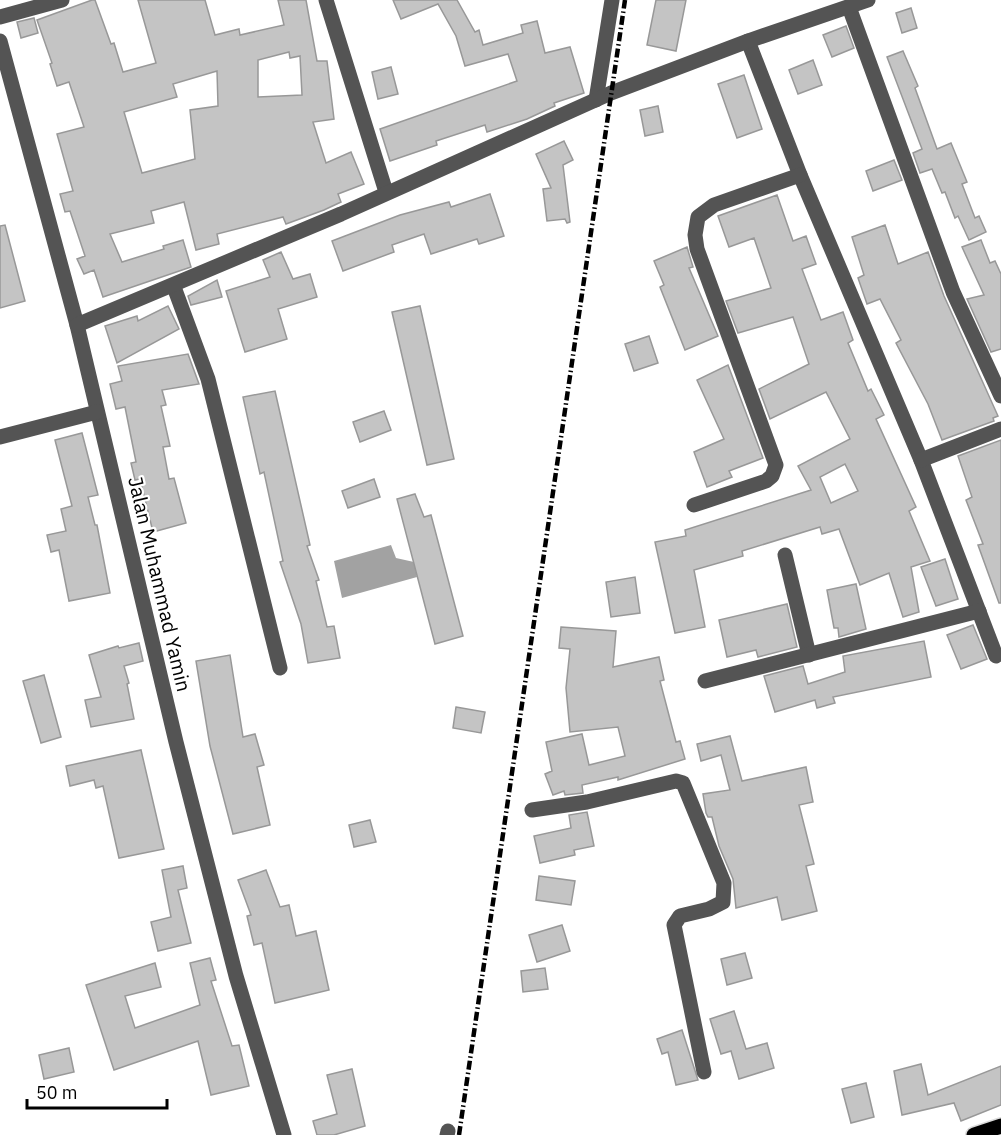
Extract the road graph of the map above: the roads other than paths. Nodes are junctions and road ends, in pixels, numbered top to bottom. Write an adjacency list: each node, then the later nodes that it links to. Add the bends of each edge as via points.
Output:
1 (62, 0): 6 (street)
2 (326, 0): 12 (street)
3 (612, 0): 10 (street)
4 (868, 0): 5 (street)
5 (849, 7): 8 (street); 15 (street, via 953,292)
6 (0, 17)
7 (0, 41): 9 (street, Jalan Muhammad Yamin)
8 (748, 41): 10 (street); 11 (street)
9 (2, 58): 14 (street, Jalan Muhammad Yamin)
10 (596, 100): 12 (street)
11 (800, 175): 19 (street); 20 (street, via 714,205 698,217 697,249 776,465 766,481)
12 (386, 192): 13 (street)
13 (174, 287): 14 (street); 25 (street, via 213,396)
14 (77, 326): 16 (street, Jalan Muhammad Yamin)
15 (1001, 396)
16 (98, 412): 18 (street); 30 (street, Jalan Muhammad Yamin, via 236,976)
17 (1001, 429): 19 (street)
18 (0, 437)
19 (921, 460): 22 (street)
20 (694, 505)
21 (785, 555): 23 (street)
22 (979, 611): 23 (street); 24 (street)
23 (809, 655): 26 (street)
24 (996, 657)
25 (279, 668)
26 (705, 681)
27 (532, 810): 28 (street, via 676,781 683,783 724,884 723,902 680,916 675,926)
28 (704, 1072)
29 (1001, 1126): 31 (main road)
30 (284, 1135)
31 (974, 1135)

